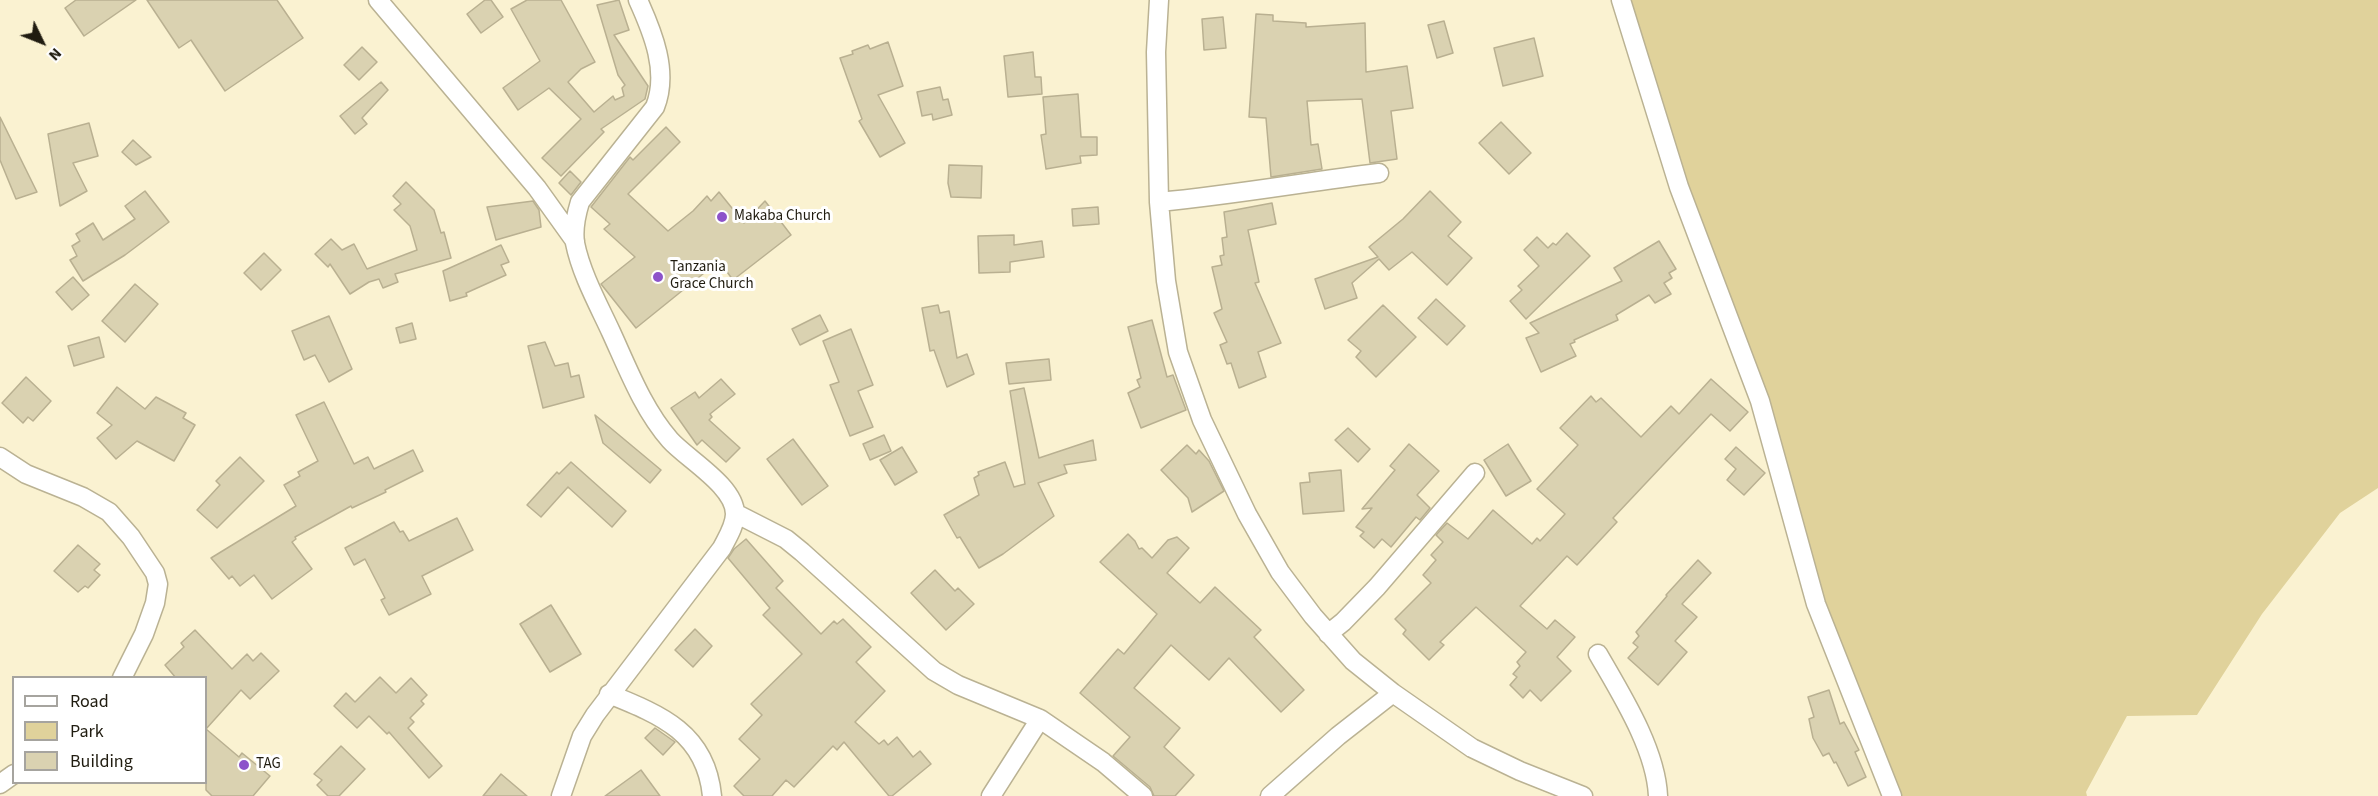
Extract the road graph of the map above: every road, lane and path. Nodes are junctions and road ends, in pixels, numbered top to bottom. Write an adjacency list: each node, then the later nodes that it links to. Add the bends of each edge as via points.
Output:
1 (378, 0): 7 (street, via 537,188)
2 (638, 0): 7 (street, via 653,33 661,91 655,107 580,202)
3 (1159, 0): 6 (street)
4 (1621, 0): 24 (street, via 1679,188 1760,401 1816,604)
5 (1379, 173): 6 (street, via 1228,196)
6 (1159, 202): 11 (street, via 1178,352 1202,420 1264,547)
7 (575, 241): 10 (street, via 599,305 655,421 671,442 726,491)
8 (0, 457): 13 (street, via 26,474 109,512 155,573 155,603)
9 (1475, 473): 11 (street, via 1377,587)
10 (735, 513): 15 (street, via 722,548); 16 (street, via 786,539 934,671 974,693)
11 (1328, 634): 14 (street, via 1353,661)
12 (1598, 654): 23 (street, via 1638,730)
13 (123, 676)
14 (1393, 693): 21 (street); 22 (street, via 1472,748)
15 (609, 694): 17 (street, via 582,736); 18 (street, via 678,727 698,752 710,776)
16 (1040, 719): 19 (street); 20 (street, via 1103,762)
17 (561, 796)
18 (712, 796)
19 (991, 796)
20 (1143, 796)
21 (1270, 796)
22 (1582, 796)
23 (1658, 796)
24 (1892, 796)

